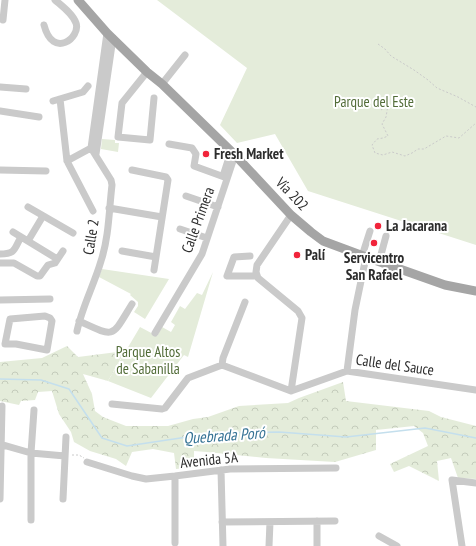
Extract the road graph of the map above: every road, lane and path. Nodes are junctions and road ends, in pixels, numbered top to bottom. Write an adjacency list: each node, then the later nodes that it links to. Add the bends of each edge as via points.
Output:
1 (5, 0): 4 (street)
2 (55, 0): 5 (street, via 76,22 77,28 66,42 60,44 52,42 46,36)
3 (78, 0): 6 (main road, Vía 202)
4 (3, 20)
5 (44, 25)
6 (110, 35): 9 (main road, Vía 202); 21 (street)
7 (378, 44): 15 (path, via 437,88)
8 (185, 55): 10 (street)
9 (147, 72): 10 (main road, Vía 202); 14 (street, via 122,103 118,137 150,140)
10 (162, 84): 22 (main road, Vía 202)
11 (88, 86): 23 (street, via 83,92 56,100)
12 (0, 87): 13 (street)
13 (26, 89)
14 (154, 98)
15 (476, 107)
16 (381, 110): 19 (path, via 388,106 382,124 388,136 377,139 372,145 375,153 383,155 392,152 405,156 418,149 424,149 446,136 459,138)
17 (0, 111): 18 (street)
18 (39, 117)
19 (476, 123)
20 (169, 144): 27 (street, via 192,148 196,154 194,166)
21 (93, 151): 23 (street); 31 (street, Calle 2, via 111,180)
22 (233, 153): 27 (street, Calle Primera); 33 (main road, Vía 202)
23 (66, 161): 32 (street)
24 (0, 170): 25 (street)
25 (46, 170)
26 (132, 170): 35 (street, via 168,178)
27 (225, 177): 30 (street, Calle Primera)
28 (186, 196): 30 (street)
29 (28, 207): 34 (street)
30 (218, 207): 42 (street, Calle Primera)
31 (109, 208): 35 (street); 60 (street, Calle 2, via 101,261)
32 (93, 211)
33 (291, 215): 49 (main road, Vía 202, via 323,241); 54 (street, via 257,265)
34 (43, 216): 39 (street); 43 (street)
35 (162, 217): 50 (street)
36 (180, 228): 42 (street)
37 (370, 231): 49 (street)
38 (13, 232): 41 (street)
39 (73, 233)
40 (386, 236): 51 (street)
41 (21, 237): 43 (street); 46 (street, via 12,253)
42 (207, 238): 62 (street, Calle Primera, via 202,254)
43 (28, 241): 47 (street)
44 (63, 251): 52 (street, via 55,263 48,265 40,276 14,263)
45 (122, 251): 50 (street)
46 (0, 254)
47 (54, 256)
48 (250, 256): 54 (street, via 234,258 227,276)
49 (364, 256): 51 (main road, Vía 202); 65 (street)
50 (156, 257): 53 (street)
51 (379, 262): 55 (main road, Vía 202, via 445,285)
52 (0, 263)
53 (154, 270)
54 (257, 276): 67 (street, via 298,311 302,318)
55 (476, 291)
56 (50, 299): 57 (street)
57 (0, 300)
58 (245, 302): 64 (street, via 222,358)
59 (132, 304): 60 (street, via 112,332 104,333)
60 (79, 321): 61 (street, Calle 2)
61 (77, 331)
62 (155, 333)
63 (2, 345): 63 (street, via 16,344 46,350 51,319 45,316 11,318)
64 (222, 365): 67 (street); 68 (street, via 188,378 165,408)
65 (347, 371): 66 (street, Calle del Sauce); 67 (street, Calle del Sauce)
66 (476, 390)
67 (291, 391)
68 (112, 404)
69 (2, 406): 72 (street)
70 (34, 410): 73 (street)
71 (66, 437): 74 (street)
72 (0, 444): 73 (street); 80 (street)
73 (31, 452): 74 (street); 82 (street)
74 (65, 455): 75 (path, via 81,456); 81 (street)
75 (87, 462): 78 (street, Avenida 5A, via 146,479)
76 (336, 468): 77 (street, Avenida 5A)
77 (221, 470): 78 (street, Avenida 5A); 85 (street)
78 (175, 476): 88 (street)
79 (476, 483): 93 (street, via 452,480)
80 (0, 499)
81 (64, 499)
82 (31, 520)
83 (317, 521): 84 (street); 86 (street); 91 (street)
84 (334, 521)
85 (222, 522): 86 (street); 89 (street)
86 (270, 522): 90 (street)
87 (379, 536): 92 (street)
88 (175, 543)
89 (223, 546)
90 (269, 546)
91 (317, 546)
92 (397, 546)
93 (462, 546)

